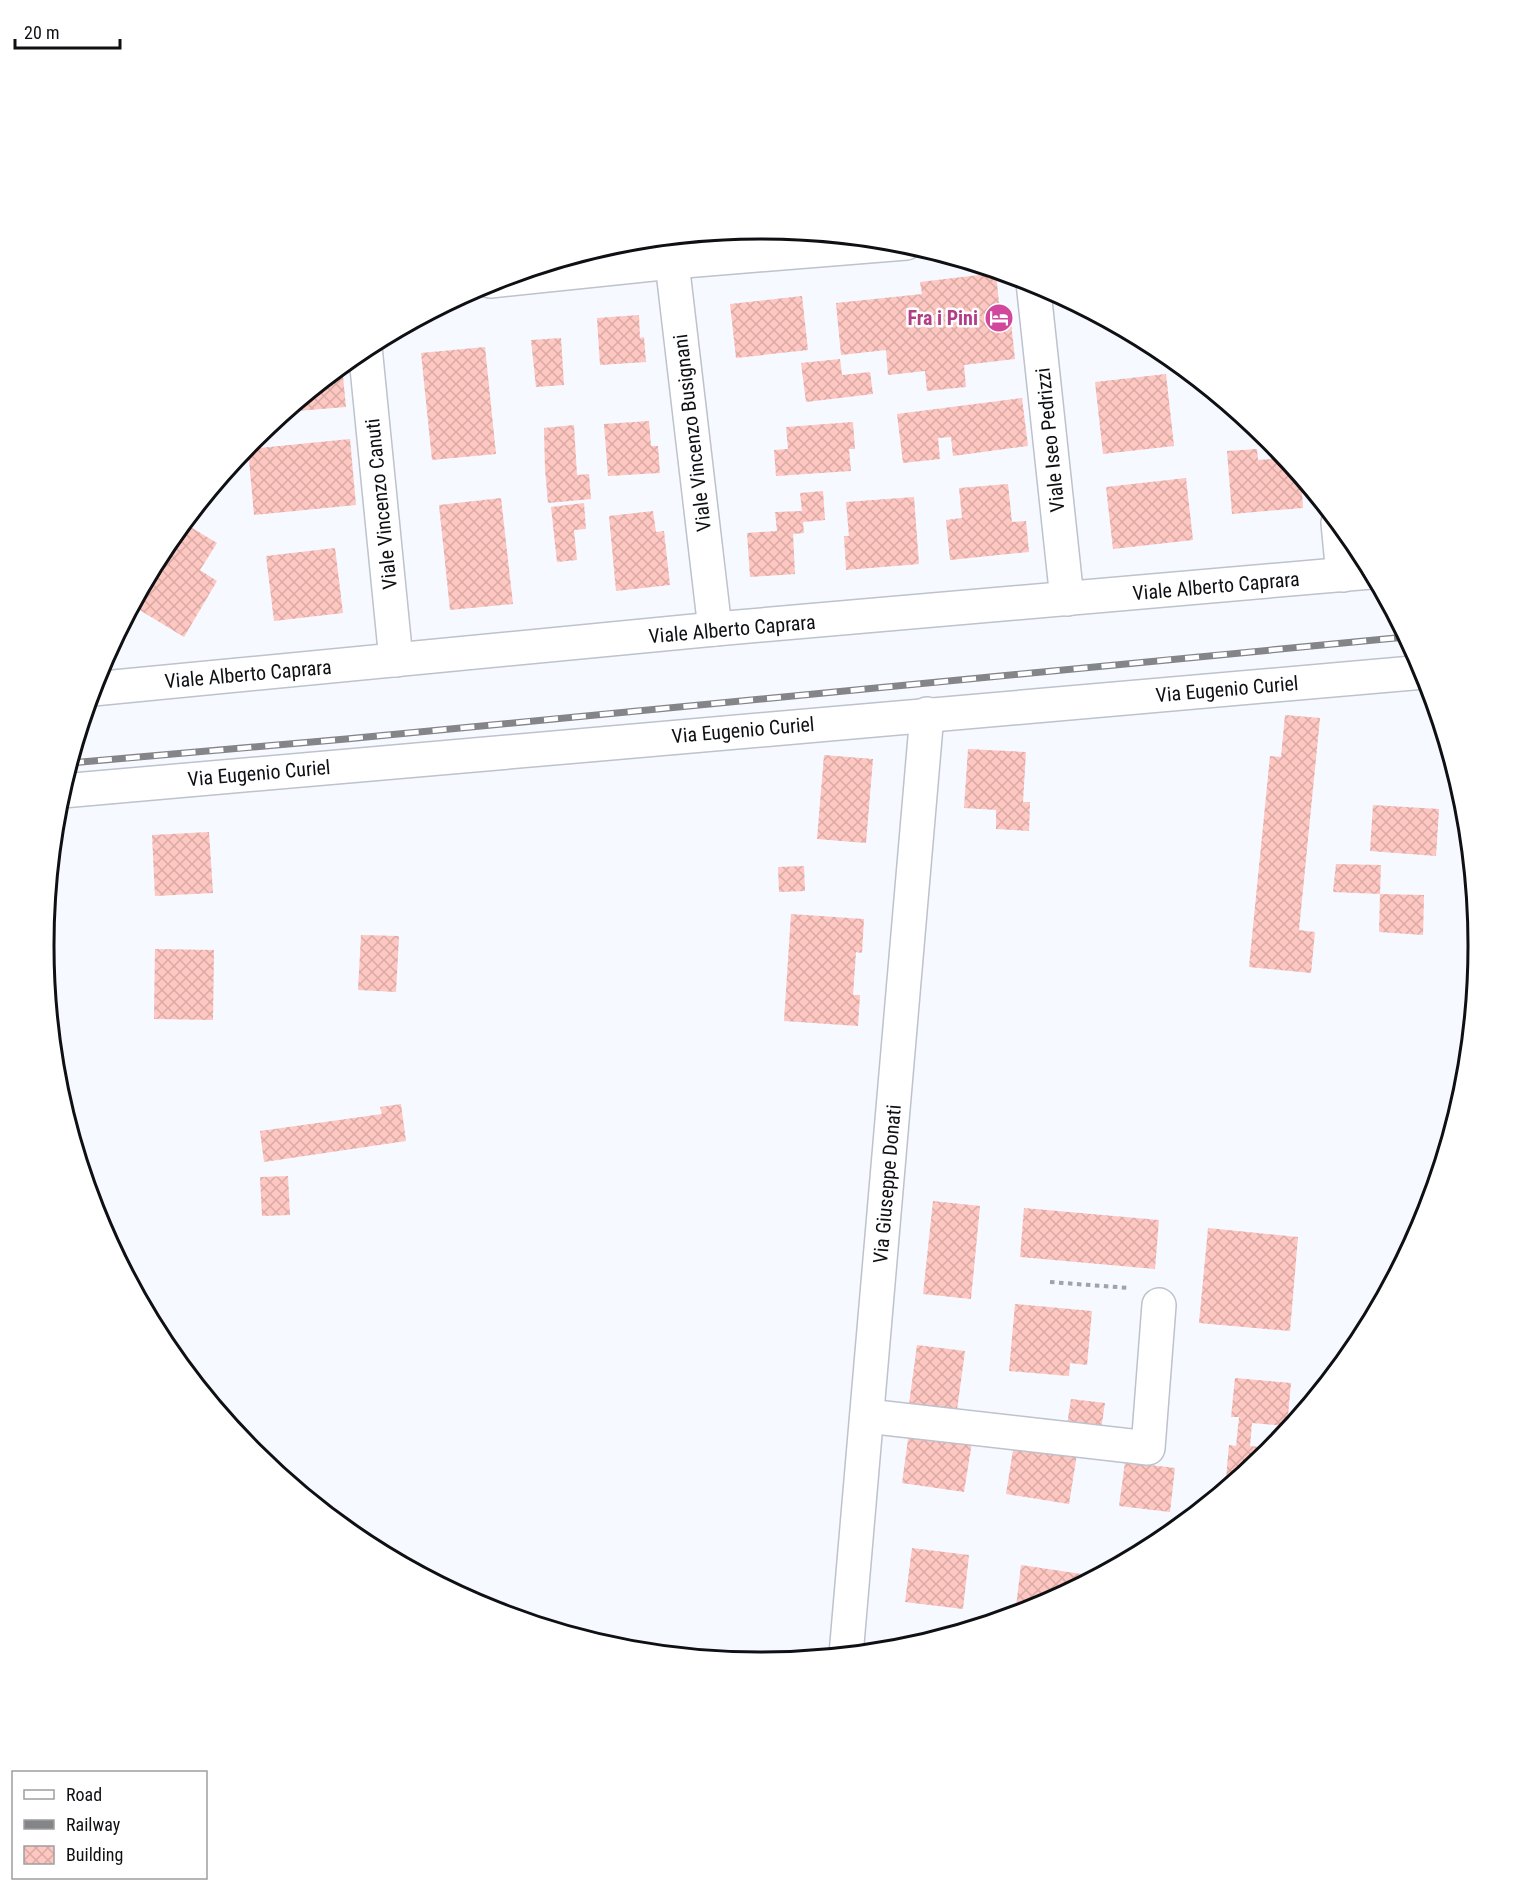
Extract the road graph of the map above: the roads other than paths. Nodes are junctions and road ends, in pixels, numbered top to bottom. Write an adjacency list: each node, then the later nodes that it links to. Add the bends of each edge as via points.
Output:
1 (850, 245): 2 (street)
2 (671, 250): 3 (street); 9 (street, Viale Vincenzo Busignani)
3 (554, 270)
4 (1034, 293): 8 (street, Viale Iseo Pedrizzi)
5 (366, 359): 10 (street, Viale Vincenzo Canuti)
6 (1349, 554): 7 (street)
7 (1357, 574): 8 (street, Viale Alberto Caprara)
8 (1067, 599): 9 (street, Viale Alberto Caprara)
9 (714, 629): 10 (street, Viale Alberto Caprara)
10 (396, 660): 12 (street, Viale Alberto Caprara)
11 (1413, 673): 13 (street, Via Eugenio Curiel)
12 (104, 686)
13 (927, 714): 14 (street, Via Eugenio Curiel); 16 (street, Via Giuseppe Donati)
14 (72, 789)
15 (1159, 1305): 16 (street, via 1148,1448)
16 (867, 1416): 17 (street, Via Giuseppe Donati)
17 (847, 1647)

